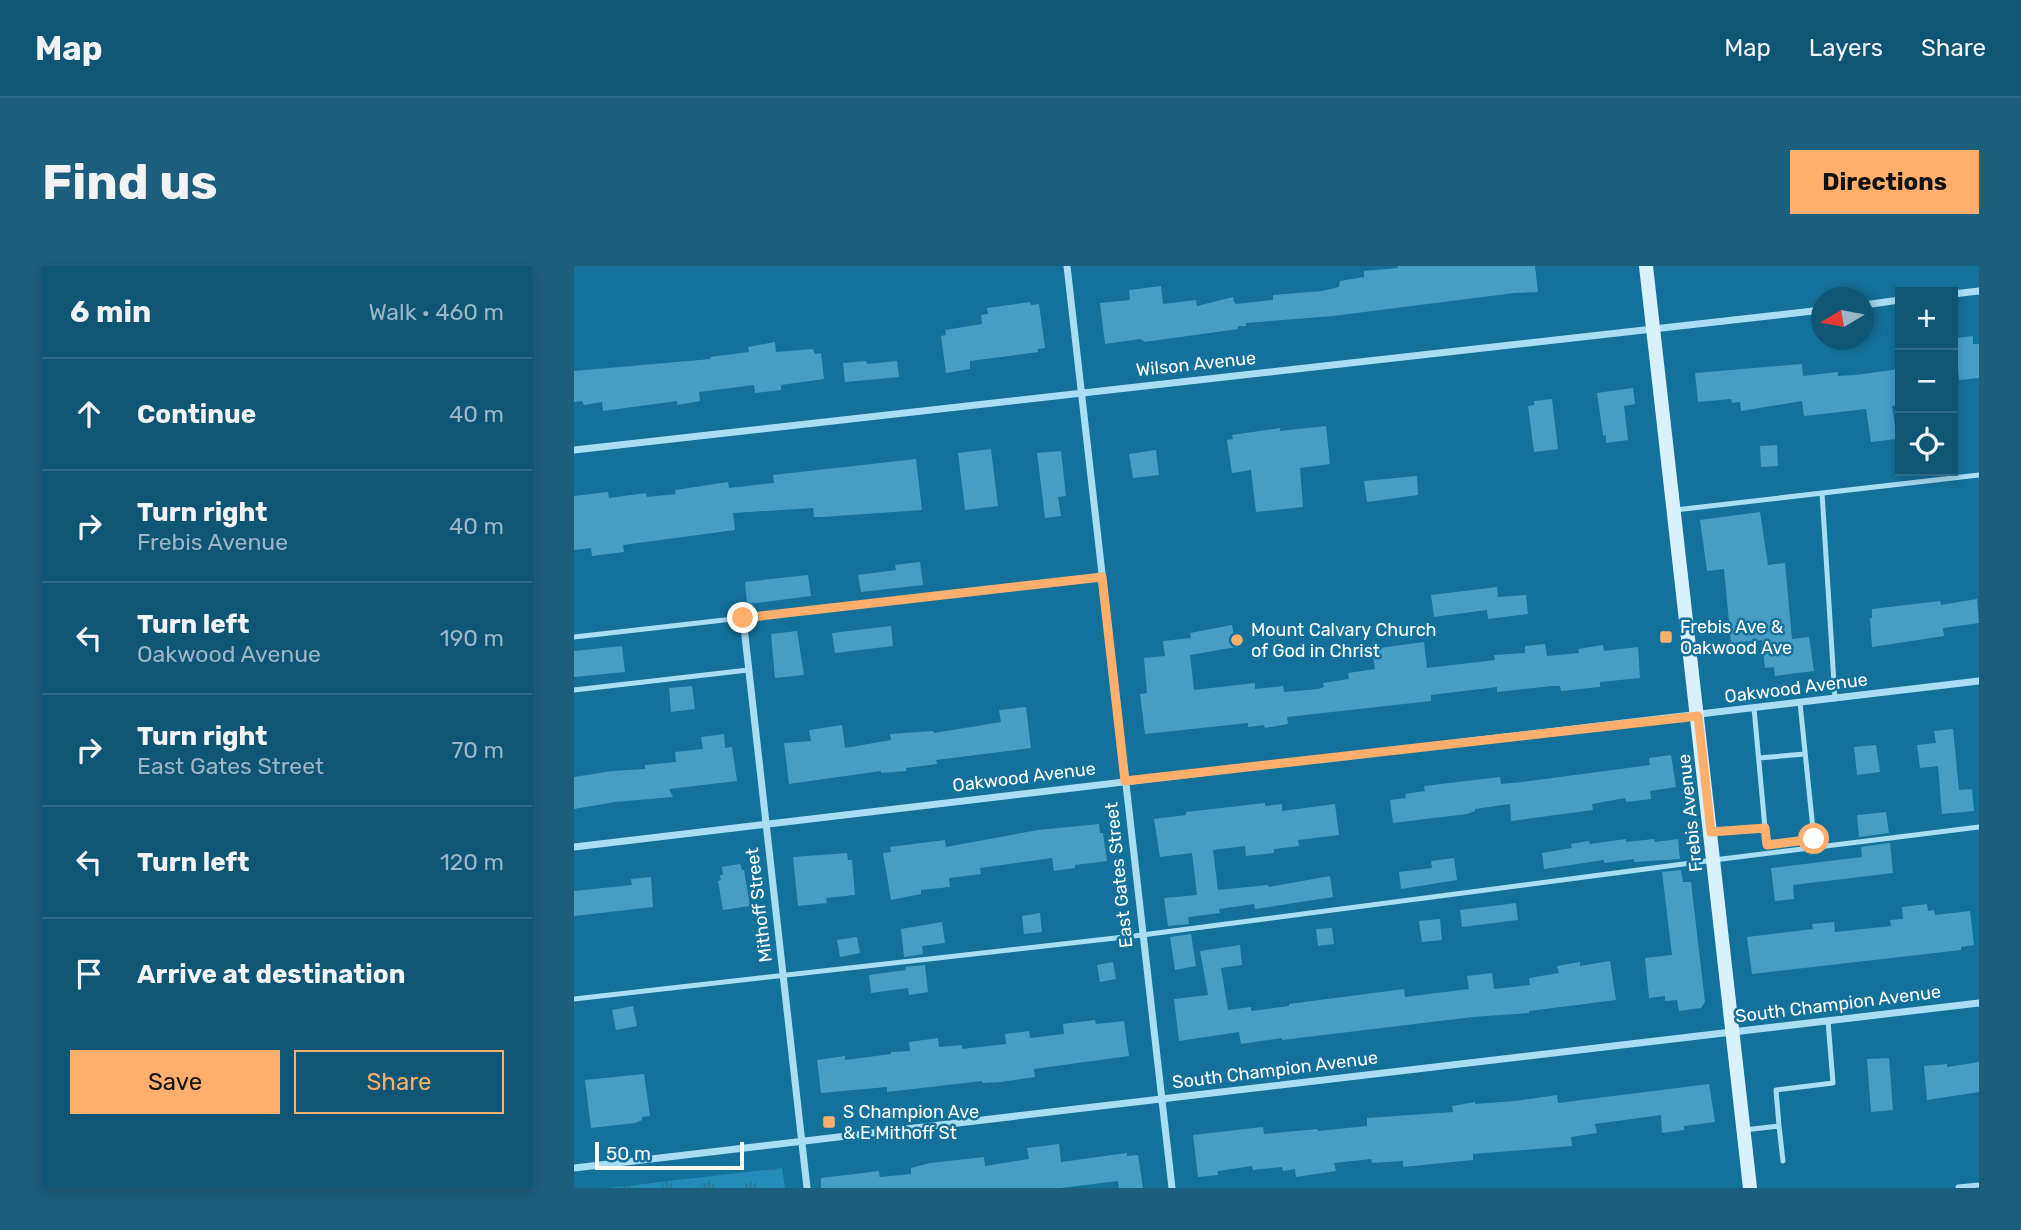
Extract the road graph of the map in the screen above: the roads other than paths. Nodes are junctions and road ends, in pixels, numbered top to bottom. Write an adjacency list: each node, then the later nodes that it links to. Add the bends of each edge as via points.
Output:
1 (1068, 266): 9 (street, East Gates Street)
2 (1647, 266): 8 (main road, Frebis Avenue)
3 (1979, 291): 4 (street)
4 (1958, 293)
5 (1895, 301): 6 (street)
6 (1874, 304)
7 (1811, 311): 8 (street, Wilson Avenue)
8 (1654, 329): 9 (street, Wilson Avenue); 13 (main road, Frebis Avenue)
9 (1083, 392): 10 (street, Wilson Avenue); 14 (street, East Gates Street)
10 (574, 450)
11 (1979, 475): 12 (lane)
12 (1822, 493): 13 (lane); 20 (lane)
13 (1675, 510): 23 (main road, Frebis Avenue)
14 (1102, 577): 15 (lane); 26 (street, East Gates Street)
15 (743, 618): 16 (lane); 17 (street, Mithoff Street)
16 (574, 637)
17 (748, 670): 19 (lane); 27 (street, Mithoff Street)
18 (1979, 681): 20 (street, Oakwood Avenue)
19 (574, 690)
20 (1835, 699): 21 (street, Oakwood Avenue)
21 (1800, 703): 22 (street, Oakwood Avenue); 24 (lane)
22 (1754, 708): 23 (street, Oakwood Avenue); 25 (lane)
23 (1698, 716): 26 (street, Oakwood Avenue); 30 (main road, Frebis Avenue)
24 (1805, 754): 25 (lane); 29 (lane, via 1814,839 1767,845)
25 (1759, 758): 29 (lane)
26 (1125, 781): 27 (street, Oakwood Avenue); 33 (street, East Gates Street)
27 (765, 824): 31 (street, Oakwood Avenue); 34 (street, Mithoff Street)
28 (1979, 827): 32 (lane)
29 (1765, 828): 30 (lane)
30 (1711, 832): 32 (main road, Frebis Avenue)
31 (574, 847)
32 (1714, 860): 33 (lane); 38 (main road, Frebis Avenue)
33 (1142, 936): 34 (lane); 39 (street, East Gates Street)
34 (783, 975): 35 (lane); 42 (street, Mithoff Street)
35 (574, 999)
36 (1979, 1003): 37 (street, South Champion Avenue)
37 (1828, 1021): 38 (street, South Champion Avenue); 40 (lane, via 1833,1083 1776,1090)
38 (1734, 1033): 39 (street, South Champion Avenue); 41 (main road, Frebis Avenue)
39 (1160, 1099): 42 (street, South Champion Avenue); 48 (street, East Gates Street)
40 (1779, 1126): 41 (lane); 43 (lane)
41 (1744, 1130): 49 (main road, Frebis Avenue)
42 (802, 1142): 44 (street, South Champion Avenue); 47 (street, Mithoff Street)
43 (1783, 1161)
44 (574, 1168)
45 (1979, 1185): 46 (lane)
46 (1958, 1187)
47 (807, 1188)
48 (1172, 1188)
49 (1750, 1188)

